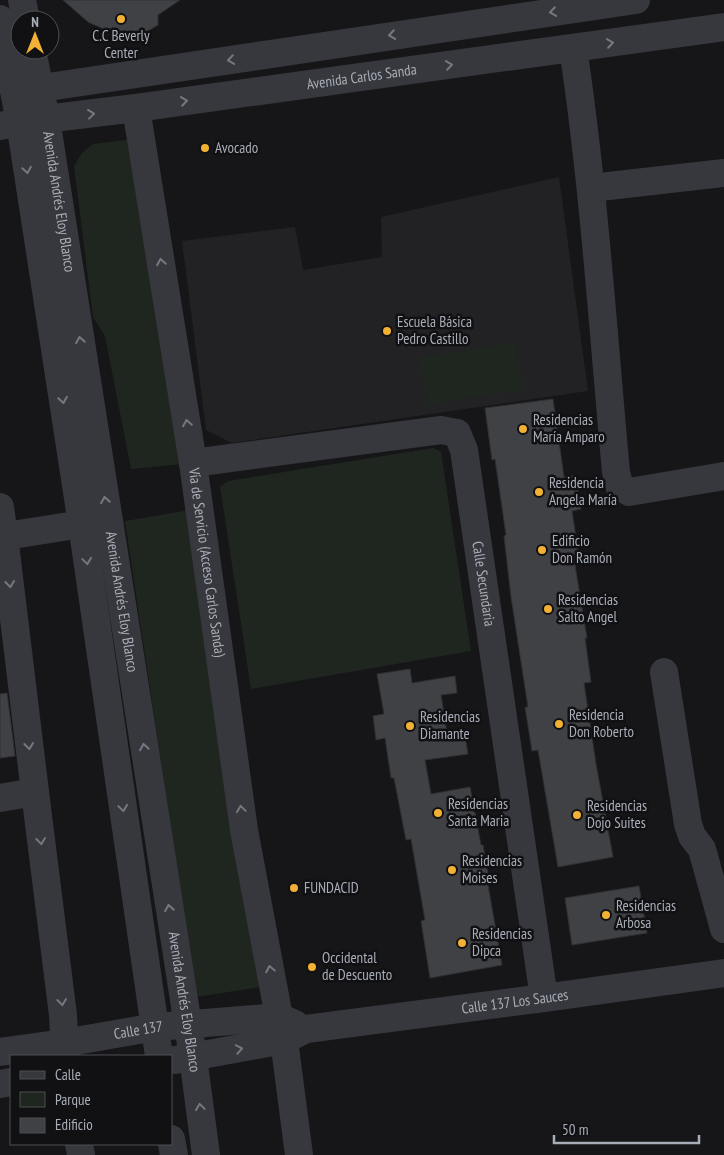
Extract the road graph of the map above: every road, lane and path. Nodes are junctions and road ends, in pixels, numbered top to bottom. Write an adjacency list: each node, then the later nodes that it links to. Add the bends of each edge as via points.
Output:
1 (636, 0): 6 (street, one-way to 6)
2 (0, 19): 6 (street, Avenida Andrés Eloy Blanco)
3 (724, 27): 4 (street, Avenida Carlos Sanda, one-way to 3)
4 (573, 48): 7 (street, Avenida Carlos Sanda, one-way to 4); 10 (street)
5 (29, 60): 6 (street, Avenida Andrés Eloy Blanco)
6 (18, 92): 8 (street, Avenida Andrés Eloy Blanco)
7 (136, 108): 8 (street, Avenida Carlos Sanda, one-way to 7); 11 (street, Vía de Servicio (Acceso Carlos Sanda), one-way to 7)
8 (22, 122): 14 (street, Avenida Andrés Eloy Blanco, one-way to 14); 22 (street, Avenida Andrés Eloy Blanco, one-way to 8)
9 (724, 173): 10 (street)
10 (591, 188): 12 (street, via 619,485 629,492)
11 (193, 463): 21 (street, Calle Secundaria, via 441,430 457,433 466,460); 24 (street, Vía de Servicio (Acceso Carlos Sanda), one-way to 11, via 244,830)
12 (724, 476)
13 (0, 508): 15 (street)
14 (82, 524): 15 (street); 23 (street, Avenida Andrés Eloy Blanco, one-way to 23)
15 (2, 536): 17 (street, one-way to 17)
16 (664, 672): 19 (street, via 688,824 702,849)
17 (35, 792): 18 (street); 25 (street, one-way to 25, via 64,1015)
18 (0, 798)
19 (724, 929)
20 (724, 973): 21 (street, Calle 137 Los Sauces)
21 (544, 998): 24 (street, Calle 137 Los Sauces)
22 (188, 1025): 23 (street, Calle 137); 24 (street, Calle 137); 28 (street, Avenida Andrés Eloy Blanco)
23 (156, 1028): 25 (street, Calle 137); 27 (street, Avenida Andrés Eloy Blanco)
24 (290, 1028): 28 (street, one-way to 24); 30 (street, Vía de Servicio (Acceso Carlos Sanda))
25 (64, 1050): 26 (street, Calle 137)
26 (0, 1052)
27 (159, 1055)
28 (182, 1059): 29 (street, Avenida Andrés Eloy Blanco, one-way to 28)
29 (206, 1155)
30 (299, 1155)

